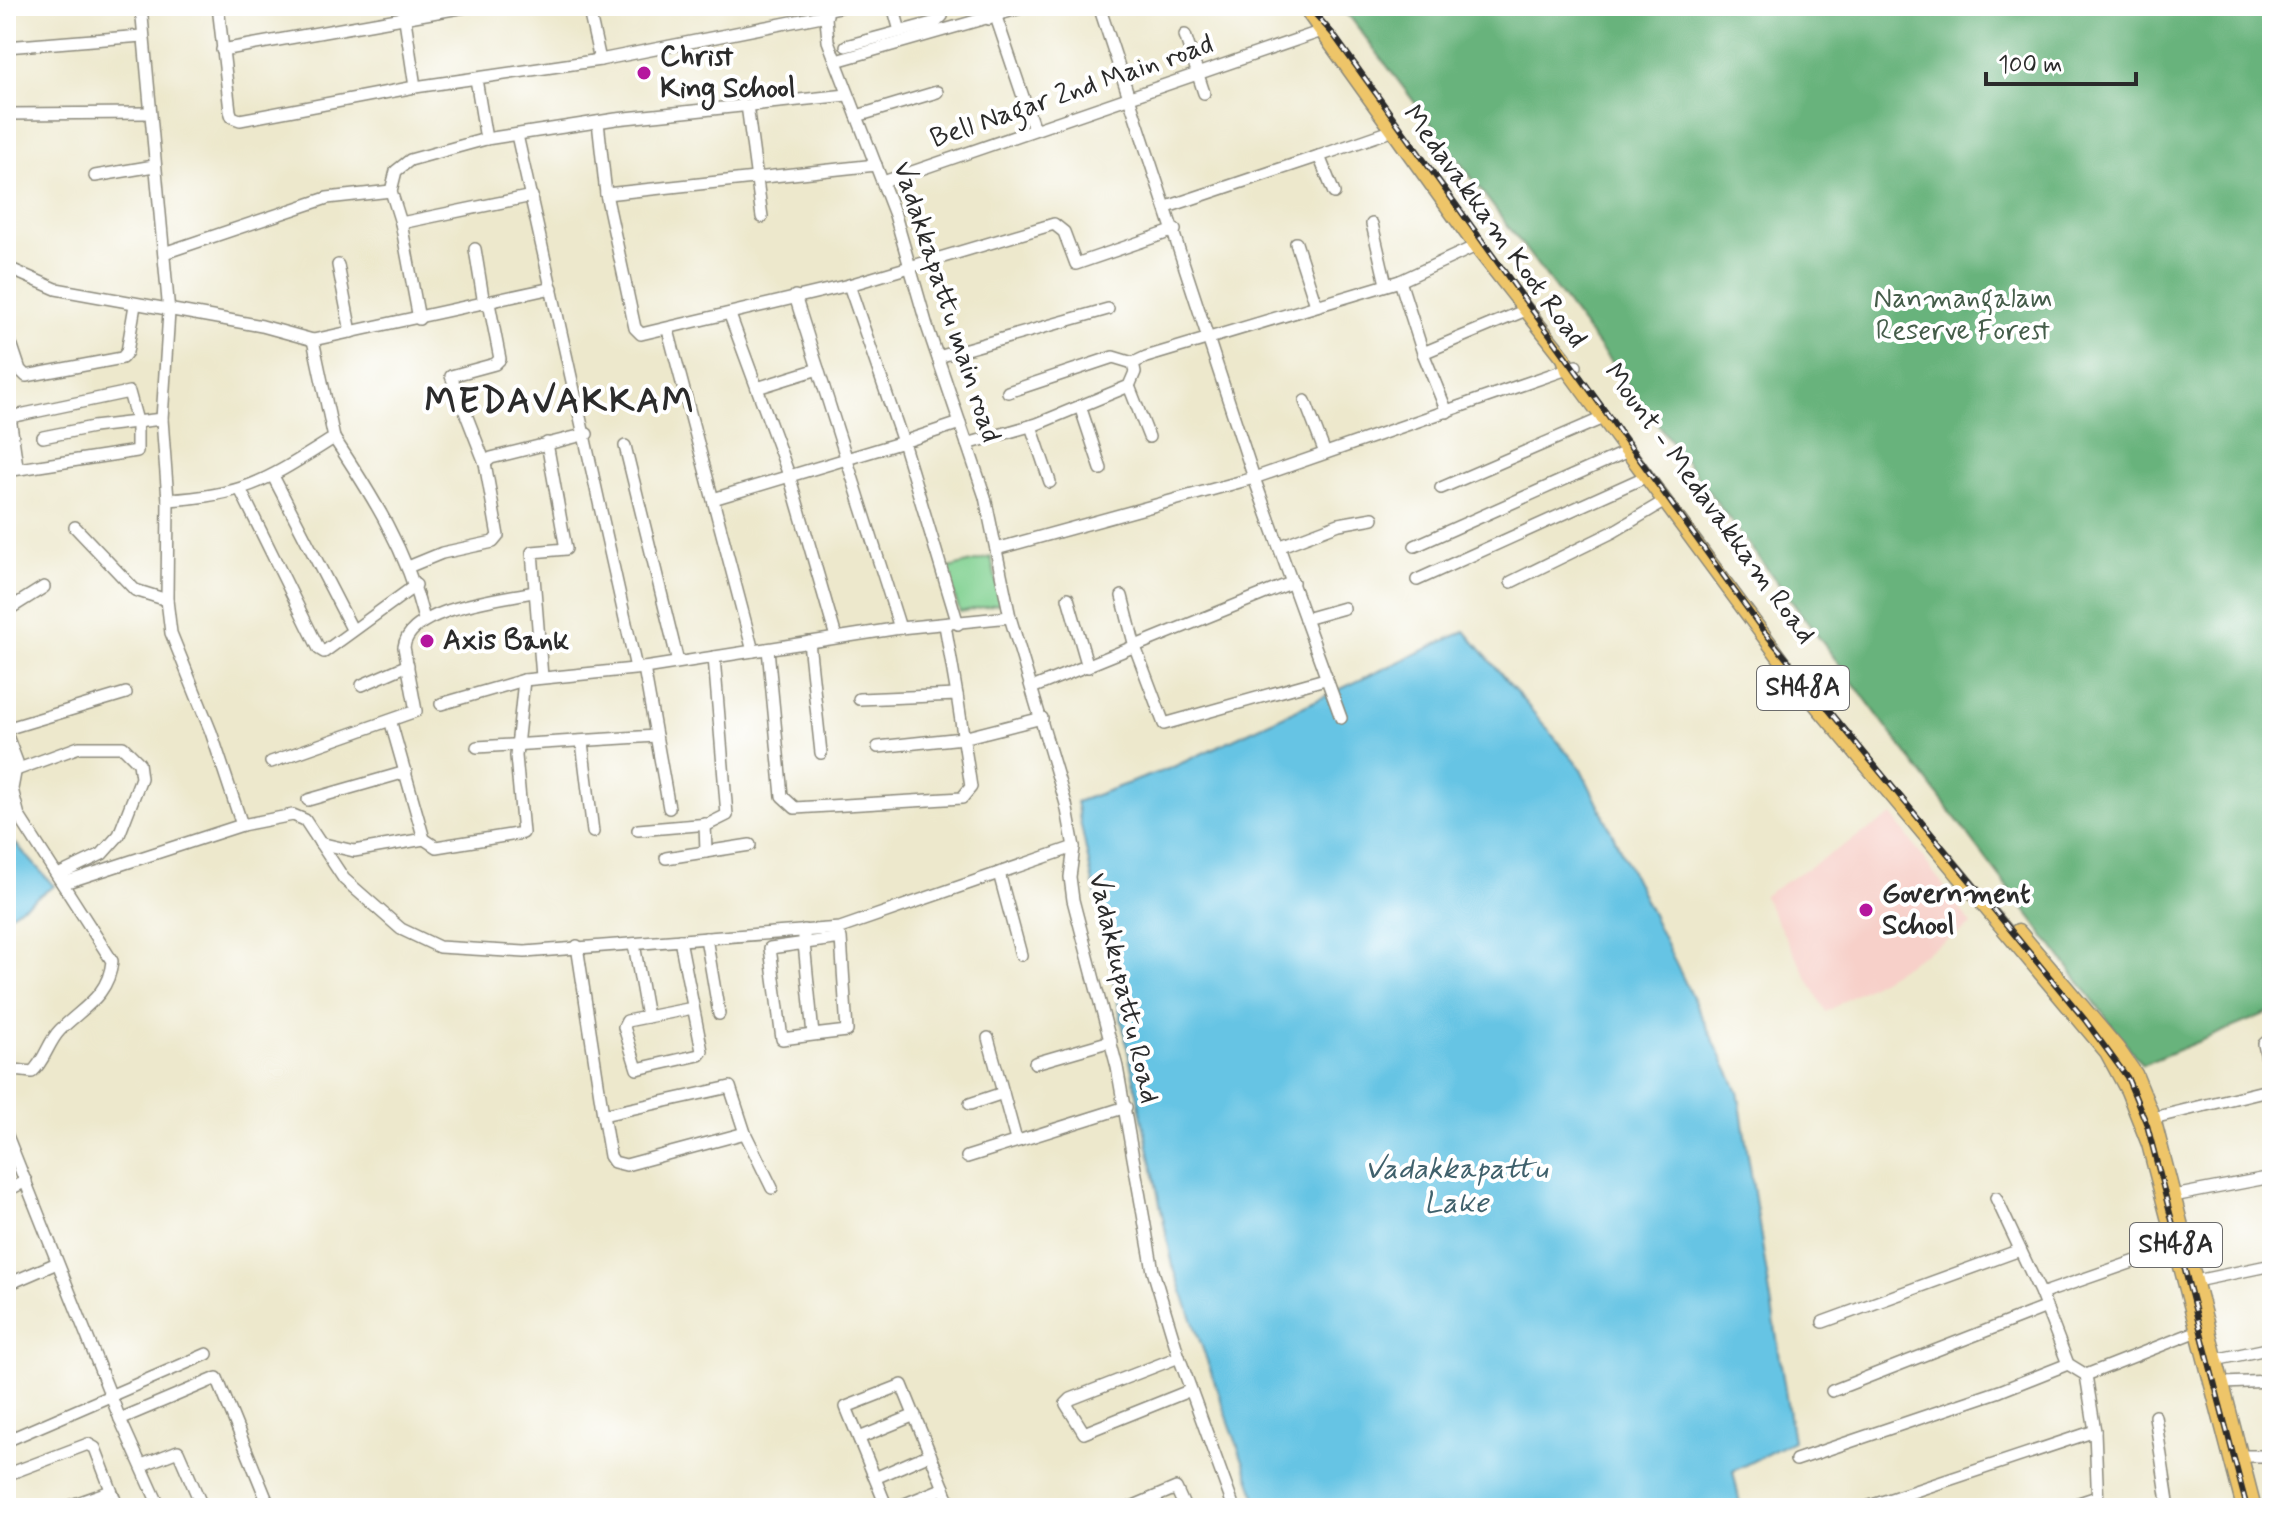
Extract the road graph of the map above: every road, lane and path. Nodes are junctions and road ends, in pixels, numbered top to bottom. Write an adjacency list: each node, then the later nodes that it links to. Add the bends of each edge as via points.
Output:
1 (141, 6): 17 (street)
2 (218, 6): 20 (street)
3 (471, 6): 12 (street)
4 (588, 6): 21 (street)
5 (893, 6): 14 (street)
6 (940, 6): 14 (street, via 941,19)
7 (985, 6): 13 (street)
8 (1028, 6): 13 (street)
9 (1099, 6): 29 (street)
10 (1304, 6): 15 (main road, Medavakkam Koot Road / SH48A)
11 (832, 9): 21 (street); 22 (street, Vadakkapattu main road, via 828,41)
12 (404, 11): 20 (street); 25 (street)
13 (992, 18): 22 (street); 35 (street)
14 (900, 31): 18 (street)
15 (1322, 31): 23 (street, Bell Nagar 2nd Main road); 36 (main road, Medavakkam Koot Road / SH48A)
16 (1185, 35): 23 (street)
17 (142, 36): 19 (street); 31 (street)
18 (846, 46)
19 (6, 47)
20 (222, 50): 25 (street, via 232,117 240,120)
21 (600, 60): 24 (street)
22 (836, 61): 28 (street, Vadakkapattu main road)
23 (1198, 75): 27 (street); 29 (street, Bell Nagar 2nd Main road)
24 (476, 79): 25 (street); 38 (street)
25 (415, 87)
26 (937, 92): 33 (street)
27 (1204, 93)
28 (847, 95): 30 (street); 33 (street, Vadakkapattu main road)
29 (1132, 98): 35 (street, Bell Nagar 2nd Main road); 49 (street)
30 (747, 105): 34 (street); 43 (street)
31 (149, 113): 32 (street); 41 (street)
32 (6, 114)
33 (857, 116): 40 (street, Vadakkapattu main road)
34 (598, 122): 37 (street); 47 (street)
35 (1034, 129): 44 (street, Bell Nagar 2nd Main road)
36 (1391, 131): 39 (street); 55 (main road, Medavakkam Koot Road / SH48A)
37 (517, 135): 38 (street); 48 (street)
38 (486, 139): 45 (street, via 410,160 396,171)
39 (1319, 156): 46 (street); 49 (street)
40 (876, 165): 43 (street); 44 (street, Vadakkapattu main road)
41 (154, 166): 42 (street); 57 (street)
42 (95, 176)
43 (758, 177): 47 (street); 50 (street)
44 (883, 182): 60 (street, Vadakkapattu main road)
45 (391, 191): 51 (street); 57 (street, via 327,198)
46 (1334, 193)
47 (606, 194): 74 (street, via 635,328 641,334)
48 (532, 196): 51 (street); 64 (street)
49 (1167, 207): 53 (street)
50 (762, 217)
51 (401, 223): 73 (street)
52 (1372, 224): 62 (street)
53 (1175, 230): 60 (street, via 1076,264 1064,232 1054,224); 76 (street)
54 (1296, 243): 68 (street)
55 (1476, 246): 61 (street); 70 (main road, Medavakkam Koot Road / SH48A)
56 (475, 249): 66 (street)
57 (164, 253): 71 (street)
58 (338, 265): 75 (street)
59 (6, 267): 67 (street, via 56,289)
60 (910, 269): 63 (street); 80 (street, Vadakkapattu main road)
61 (1400, 281): 62 (street); 79 (street)
62 (1386, 284): 68 (street)
63 (849, 285): 65 (street); 99 (street)
64 (552, 288): 66 (street); 95 (street)
65 (795, 296): 72 (street); 83 (street)
66 (486, 304): 73 (street); 106 (street, via 500,359 451,376)
67 (135, 305): 71 (street); 78 (street, via 122,358 26,376)
68 (1316, 305): 76 (street)
69 (1108, 309): 80 (street)
70 (1526, 310): 79 (street); 82 (main road, Medavakkam Koot Road / SH48A)
71 (169, 312): 77 (street, via 262,326); 91 (street)
72 (730, 315): 74 (street); 85 (street)
73 (419, 319): 75 (street)
74 (668, 330): 116 (street)
75 (351, 332): 77 (street)
76 (1206, 338): 81 (street); 112 (street)
77 (313, 340): 98 (street)
78 (12, 346)
79 (1423, 353): 89 (street)
80 (938, 357): 93 (street, Vadakkapattu main road)
81 (1133, 363): 84 (street); 86 (street, via 1113,357)
82 (1569, 365): 89 (street); 90 (main road, Medavakkam Koot Road / SH48A); 212 (main road, Mount - Medavakkam Road / SH48A, via 1763,628 2117,1048 2135,1074)
83 (818, 369): 85 (street); 105 (street)
84 (1129, 386): 88 (street); 97 (street)
85 (757, 388): 109 (street)
86 (1008, 392)
87 (1305, 401): 104 (street)
88 (1080, 406): 94 (street); 108 (street)
89 (1447, 412): 104 (street)
90 (1603, 418): 103 (main road, Medavakkam Koot Road / SH48A); 114 (street)
91 (162, 419): 92 (street); 117 (street)
92 (137, 421): 96 (street); 107 (street, via 137,451 34,469); 107 (street, via 126,391 16,413 8,421)
93 (960, 423): 99 (street); 101 (street, Vadakkapattu main road)
94 (1031, 426): 101 (street); 113 (street)
95 (587, 434): 100 (street); 151 (street)
96 (43, 437)
97 (1149, 437)
98 (334, 438): 110 (street); 124 (street, via 378,504)
99 (903, 442): 105 (street); 139 (street)
100 (547, 443): 106 (street); 130 (street, via 566,549 532,552)
101 (967, 444): 123 (street, Vadakkapattu main road)
102 (625, 446): 148 (street)
103 (1628, 451): 111 (main road, Medavakkam Koot Road / SH48A); 122 (street)
104 (1325, 453): 112 (street)
105 (848, 457): 109 (street); 140 (street)
106 (485, 463): 124 (street, via 498,536 493,542)
107 (11, 468)
108 (1101, 469)
109 (789, 475): 116 (street); 142 (street)
110 (273, 476): 115 (street); 141 (street)
111 (1645, 477): 118 (main road, Medavakkam Koot Road / SH48A); 125 (street)
112 (1254, 478): 121 (street); 123 (street)
113 (1050, 482)
114 (1441, 488)
115 (241, 491): 117 (street); 141 (street, via 319,649 328,652)
116 (713, 499): 146 (street)
117 (168, 500): 133 (street)
118 (1665, 501): 127 (street); 221 (main road, Medavakkam Koot Road / SH48A, via 1801,686 2120,1074)
119 (1373, 518): 121 (street, via 1339,524)
120 (75, 527): 133 (street, via 135,590)
121 (1281, 546): 126 (street)
122 (1415, 546)
123 (996, 549): 136 (street, Vadakkapattu main road)
124 (408, 567): 128 (street)
125 (1417, 580)
126 (1293, 582): 138 (street); 144 (street)
127 (1511, 582)
128 (416, 585): 137 (street); 141 (street)
129 (44, 587): 135 (street)
130 (533, 592): 137 (street); 152 (street)
131 (1122, 596): 144 (street)
132 (1068, 598): 150 (street)
133 (167, 600): 178 (street, via 178,657 207,721)
134 (1344, 608): 138 (street)
135 (6, 611)
136 (1010, 617): 139 (street); 156 (street, Vadakkupattu Road)
137 (424, 619): 149 (street, via 405,639)
138 (1305, 619): 153 (street)
139 (952, 624): 140 (street); 158 (street)
140 (900, 628): 142 (street)
141 (352, 629)
142 (836, 637): 143 (street)
143 (809, 642): 145 (street); 171 (street)
144 (1135, 647): 150 (street); 153 (street, via 1164,724)
145 (768, 649): 146 (street); 166 (street, via 782,796 795,808 962,798 971,787)
146 (753, 651): 147 (street)
147 (714, 657): 148 (street); 177 (street, via 729,809 720,821)
148 (678, 662): 151 (street)
149 (408, 665): 155 (street); 163 (street, via 416,711)
150 (1088, 667): 156 (street)
151 (640, 668): 152 (street); 165 (street)
152 (542, 677): 154 (street)
153 (1325, 679): 162 (street)
154 (524, 680): 160 (street); 168 (street)
155 (362, 685)
156 (1032, 688): 161 (street, Vadakkupattu Road)
157 (126, 693): 164 (street)
158 (957, 695): 159 (street); 166 (street)
159 (859, 699)
160 (441, 704)
161 (1042, 718): 166 (street); 184 (street, Vadakkupattu Road)
162 (1341, 718)
163 (391, 723): 172 (street); 174 (street)
164 (6, 731): 173 (street)
165 (656, 736): 167 (street); 176 (street)
166 (963, 738): 170 (street)
167 (582, 742): 168 (street); 180 (street)
168 (516, 746): 169 (street); 181 (street, via 523,833 436,847)
169 (477, 747)
170 (878, 747)
171 (821, 753)
172 (271, 762)
173 (16, 770): 188 (street, via 12,789 19,816); 188 (street, via 79,747 123,747 139,763 141,778 119,835 102,854)
174 (406, 772): 175 (street); 181 (street)
175 (308, 800)
176 (669, 808)
177 (705, 824): 179 (street); 185 (street)
178 (242, 825): 182 (street, via 300,817); 188 (street)
179 (638, 830)
180 (593, 832)
181 (424, 839): 182 (street, via 354,851)
182 (320, 843): 195 (street, via 360,894 425,943 525,952)
183 (750, 845): 185 (street)
184 (1074, 847): 187 (street); 204 (street, Vadakkupattu Road, via 1073,900)
185 (706, 852): 186 (street)
186 (666, 858)
187 (999, 873): 190 (street); 197 (street)
188 (61, 879): 206 (street, via 112,961 111,972 93,1003 60,1030 39,1066 32,1072)
189 (767, 933): 191 (street); 192 (street); 196 (street)
190 (840, 933): 191 (street); 201 (street, via 847,1031)
191 (804, 937): 196 (street); 201 (street)
192 (706, 938): 193 (street); 199 (street)
193 (680, 940): 194 (street); 198 (street)
194 (634, 944): 195 (street); 200 (street)
195 (577, 946): 211 (street)
196 (770, 948): 201 (street, via 782,1039)
197 (1021, 955)
198 (693, 1008): 200 (street); 200 (street, via 699,1055 637,1069 624,1023)
199 (719, 1014)
200 (647, 1017)
201 (813, 1035)
202 (2272, 1037): 207 (street, via 2264,1044)
203 (988, 1038): 208 (street)
204 (1111, 1041): 205 (street); 210 (street, Vadakkupattu Road)
205 (1035, 1063)
206 (6, 1069)
207 (2272, 1086): 212 (street)
208 (1003, 1093): 209 (street); 215 (street)
209 (970, 1104)
210 (1126, 1107): 215 (street); 235 (street, Vadakkupattu Road, via 1153,1271)
211 (603, 1115): 214 (street, via 730,1087); 214 (street, via 610,1156 626,1165)
212 (2153, 1118): 221 (main road, Mount - Medavakkam Road / SH48A)
213 (6, 1133): 218 (street)
214 (745, 1133): 219 (street)
215 (1016, 1140): 216 (street)
216 (967, 1157)
217 (2272, 1177): 221 (street)
218 (26, 1181): 220 (street); 225 (street)
219 (772, 1188)
220 (6, 1191)
221 (2168, 1197): 223 (main road, SH48A); 227 (main road, Mount - Medavakkam Road / SH48A)
222 (1996, 1198): 224 (street)
223 (2176, 1247): 229 (street); 232 (main road, SH48A)
224 (2020, 1250): 229 (street); 231 (street)
225 (57, 1263): 228 (street); 243 (street)
226 (2272, 1265): 227 (street)
227 (2196, 1281): 236 (main road, Mount - Medavakkam Road / SH48A)
228 (6, 1285)
229 (2041, 1294): 230 (street)
230 (2044, 1308): 237 (street); 242 (street)
231 (1823, 1322)
232 (2198, 1331): 236 (main road, SH48A); 238 (street)
233 (2272, 1348): 236 (street)
234 (207, 1354): 243 (street)
235 (1179, 1357): 241 (street, Vadakkupattu Road); 241 (street, via 1066,1404 1084,1433)
236 (2211, 1361): 240 (main road, Mount - Medavakkam Road / SH48A); 274 (main road, SH48A)
237 (2068, 1364): 238 (street); 253 (street)
238 (2086, 1375): 247 (street)
239 (2272, 1381): 240 (street)
240 (2223, 1383): 251 (main road, Mount - Medavakkam Road / SH48A)
241 (1191, 1390): 270 (street, Vadakkupattu Road)
242 (1832, 1391)
243 (111, 1394): 246 (street); 249 (street)
244 (915, 1415): 248 (street); 248 (street, via 902,1385 846,1407); 250 (street)
245 (2155, 1416): 273 (street)
246 (120, 1419): 254 (street); 264 (street, via 217,1378)
247 (2095, 1431): 259 (street); 271 (street)
248 (859, 1438): 256 (street)
249 (6, 1441)
250 (930, 1454): 256 (street); 257 (street)
251 (2241, 1456): 252 (street); 275 (main road, Mount - Medavakkam Road / SH48A)
252 (2272, 1456)
253 (1796, 1460)
254 (142, 1465): 260 (street, via 178,1451); 263 (street)
255 (6, 1475): 258 (street, via 88,1444 95,1448)
256 (875, 1478): 265 (street)
257 (944, 1488): 266 (street); 267 (street)
258 (111, 1491): 261 (street); 262 (street)
259 (2097, 1502): 272 (street)
260 (201, 1504)
261 (63, 1508)
262 (118, 1508)
263 (160, 1508)
264 (270, 1508)
265 (887, 1508)
266 (895, 1508)
267 (952, 1508)
268 (1129, 1508): 269 (street, via 1176,1488)
269 (1185, 1508)
270 (1234, 1508)
271 (1864, 1508)
272 (2064, 1508)
273 (2169, 1508)
274 (2244, 1508)
275 (2254, 1508)

